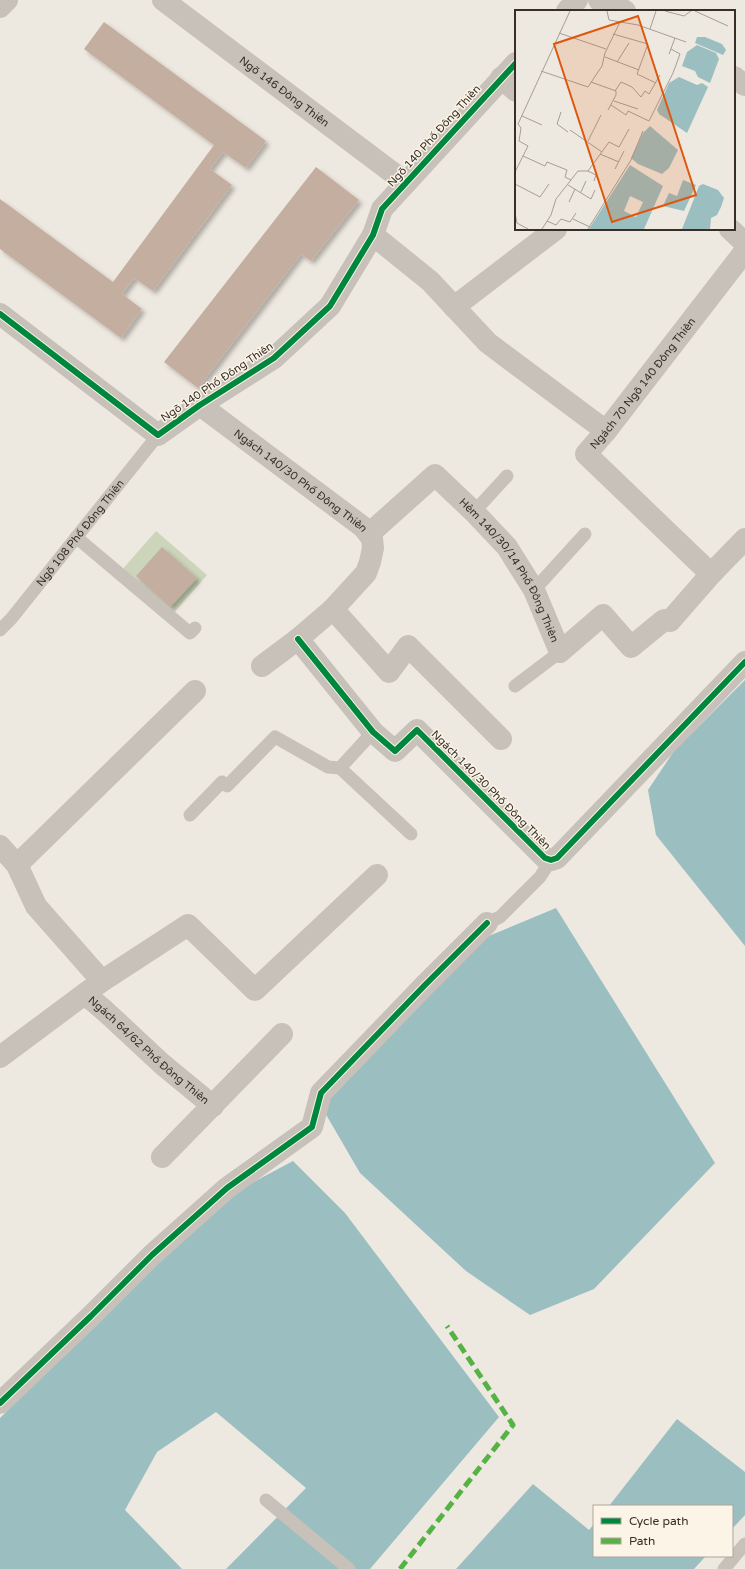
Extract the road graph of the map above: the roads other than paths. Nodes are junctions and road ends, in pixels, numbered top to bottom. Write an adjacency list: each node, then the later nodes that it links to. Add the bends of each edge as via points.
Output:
1 (7, 0): 5 (street)
2 (163, 0): 12 (street, Ngõ 146 Đông Thiên)
3 (577, 0): 6 (street)
4 (599, 0): 7 (street, via 612,3)
5 (0, 8)
6 (568, 10)
7 (623, 10)
8 (515, 66): 10 (street, Ngõ 140 Phố Đông Thiên)
9 (735, 77): 11 (street)
10 (509, 85): 12 (street, Ngõ 140 Phố Đông Thiên)
11 (745, 85)
12 (405, 182): 15 (street, Ngõ 140 Phố Đông Thiên, via 382,209)
13 (555, 230): 18 (street)
14 (731, 230): 16 (street)
15 (373, 235): 18 (street, via 430,281); 20 (street, Ngõ 140 Phố Đông Thiên, via 330,306 274,358)
16 (745, 243)
17 (745, 251): 21 (street, Ngách 70 Ngõ 140 Đông Thiên)
18 (454, 308): 21 (street, via 488,343)
19 (0, 314): 22 (street, Ngõ 140 Phố Đông Thiên)
20 (200, 405): 22 (street, Ngõ 140 Phố Đông Thiên); 25 (street, Ngách 140/30 Phố Đông Thiên)
21 (606, 431): 29 (street, Ngách 70 Ngõ 140 Đông Thiên, via 586,454)
22 (158, 434): 27 (lane, Ngõ 108 Phố Đông Thiên)
23 (507, 476): 24 (lane)
24 (474, 512): 25 (street, Hẻm 140/30/14 Phố Đông Thiên, via 435,475); 30 (street, Hẻm 140/30/14 Phố Đông Thiên, via 507,547)
25 (369, 534): 31 (street, Ngách 140/30 Phố Đông Thiên, via 373,548 366,573)
26 (585, 534): 30 (lane)
27 (76, 537): 32 (lane, via 190,633); 33 (lane, Ngõ 108 Phố Đông Thiên)
28 (745, 539): 29 (street, Hẻm 140/30/14 Phố Đông Thiên)
29 (711, 574): 35 (street, Hẻm 140/30/14 Phố Đông Thiên, via 670,620 664,620 631,647 602,615)
30 (534, 590): 35 (street, Hẻm 140/30/14 Phố Đông Thiên)
31 (333, 609): 34 (street, Ngách 140/30 Phố Đông Thiên); 41 (street, via 388,672 408,646)
32 (195, 628)
33 (0, 630)
34 (298, 640): 37 (street); 40 (street, Ngách 140/30 Phố Đông Thiên)
35 (560, 652): 38 (lane)
36 (745, 662): 46 (street, Ngách 140/30 Phố Đông Thiên, via 557,858)
37 (262, 666)
38 (515, 686)
39 (195, 691): 47 (street)
40 (373, 732): 42 (lane); 46 (street, Ngách 140/30 Phố Đông Thiên, via 395,752 417,730 545,858)
41 (501, 739)
42 (340, 768): 43 (lane, via 328,767 275,737 227,786 222,782); 44 (lane)
43 (190, 815)
44 (411, 834)
45 (0, 846): 47 (street)
46 (551, 860): 49 (lane, via 540,877 500,917)
47 (17, 865): 50 (street, via 36,906)
48 (377, 874): 50 (street, via 255,990 188,925)
49 (487, 923): 56 (street, via 321,1093 312,1127 227,1188 152,1255)
50 (102, 981): 51 (street)
51 (85, 994): 53 (street); 54 (street, Ngách 64/62 Phố Đông Thiên)
52 (282, 1034): 54 (street)
53 (0, 1057)
54 (213, 1106): 55 (street)
55 (162, 1157)
56 (0, 1403)
57 (271, 1504): 59 (lane)
58 (745, 1544): 60 (lane)
59 (349, 1569)
60 (724, 1569)

